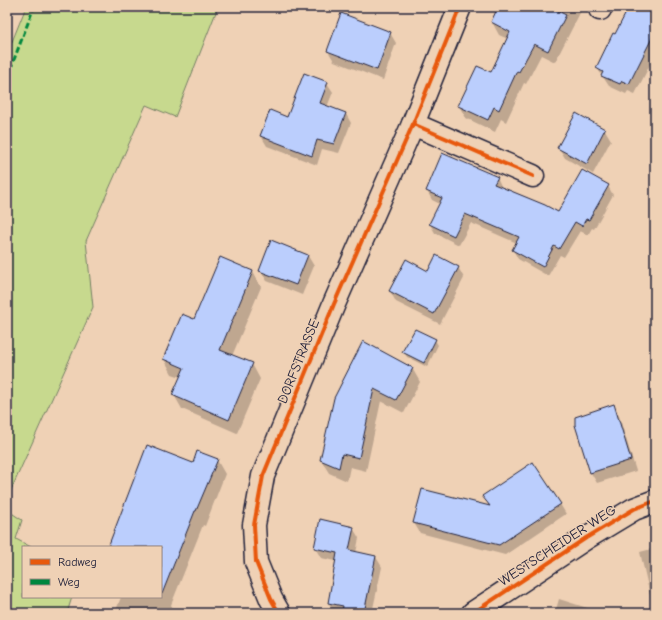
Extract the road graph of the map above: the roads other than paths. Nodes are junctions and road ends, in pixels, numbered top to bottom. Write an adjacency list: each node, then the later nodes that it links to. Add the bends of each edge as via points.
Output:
1 (460, 7): 2 (street, DORFSTRASSE)
2 (413, 124): 3 (street); 5 (street, DORFSTRASSE, via 334,304 263,476 254,525 256,562)
3 (533, 176)
4 (655, 501): 6 (street, WESTSCHEIDER WEG, via 634,509 586,538)
5 (279, 613)
6 (473, 613)

